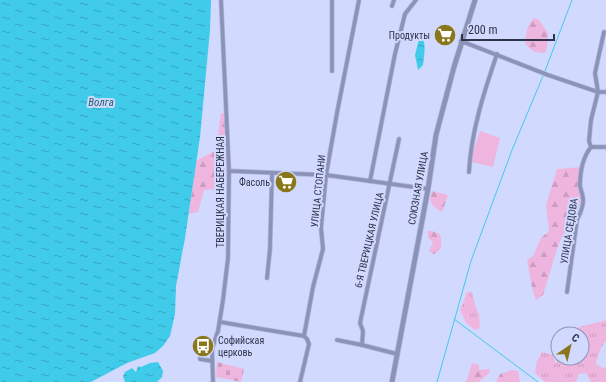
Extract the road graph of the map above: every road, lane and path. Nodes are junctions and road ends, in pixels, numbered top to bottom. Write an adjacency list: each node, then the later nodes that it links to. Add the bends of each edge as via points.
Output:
1 (221, 0): 17 (street, ТВЕРИЦКАЯ НАБЕРЕЖНАЯ)
2 (332, 0): 11 (street)
3 (359, 0): 20 (street, УЛИЦА СТОПАНИ)
4 (394, 0): 7 (street)
5 (416, 0): 21 (street, via 405,14)
6 (475, 0): 9 (street, СОЮЗНАЯ УЛИЦА)
7 (392, 6)
8 (604, 35): 12 (street, УЛИЦА СЕДОВА, via 595,74)
9 (461, 41): 10 (street); 23 (street, СОЮЗНАЯ УЛИЦА, via 444,100)
10 (497, 54): 12 (street); 18 (street, via 480,106)
11 (332, 71)
12 (598, 92): 13 (street); 15 (street, УЛИЦА СЕДОВА, via 591,120)
13 (606, 92)
14 (399, 139): 22 (street, 6-Я ТВЕРИЦКАЯ УЛИЦА)
15 (591, 147): 16 (street); 25 (street, УЛИЦА СЕДОВА, via 582,168 580,187 583,200 577,220)
16 (606, 147)
17 (229, 171): 19 (street); 26 (street, ТВЕРИЦКАЯ НАБЕРЕЖНАЯ, via 228,258)
18 (469, 172)
19 (272, 173): 20 (street); 24 (street)
20 (326, 175): 21 (street); 27 (street, УЛИЦА СТОПАНИ, via 321,228 323,249)
21 (370, 181): 22 (street)
22 (390, 184): 23 (street); 29 (street, 6-Я ТВЕРИЦКАЯ УЛИЦА, via 360,323 363,331)
23 (428, 189): 31 (street, СОЮЗНАЯ УЛИЦА)
24 (267, 278)
25 (567, 292)
26 (220, 322): 27 (street); 30 (street, ТВЕРИЦКАЯ НАБЕРЕЖНАЯ)
27 (304, 336): 34 (street, УЛИЦА СТОПАНИ, via 309,344)
28 (337, 340): 29 (street)
29 (362, 345): 31 (street)
30 (212, 349): 32 (street, ТВЕРИЦКАЯ НАБЕРЕЖНАЯ); 32 (street, via 202,349 200,359)
31 (397, 354): 35 (street, СОЮЗНАЯ УЛИЦА)
32 (212, 361): 33 (street, ТВЕРИЦКАЯ НАБЕРЕЖНАЯ)
33 (213, 382)
34 (300, 382)
35 (392, 382)

